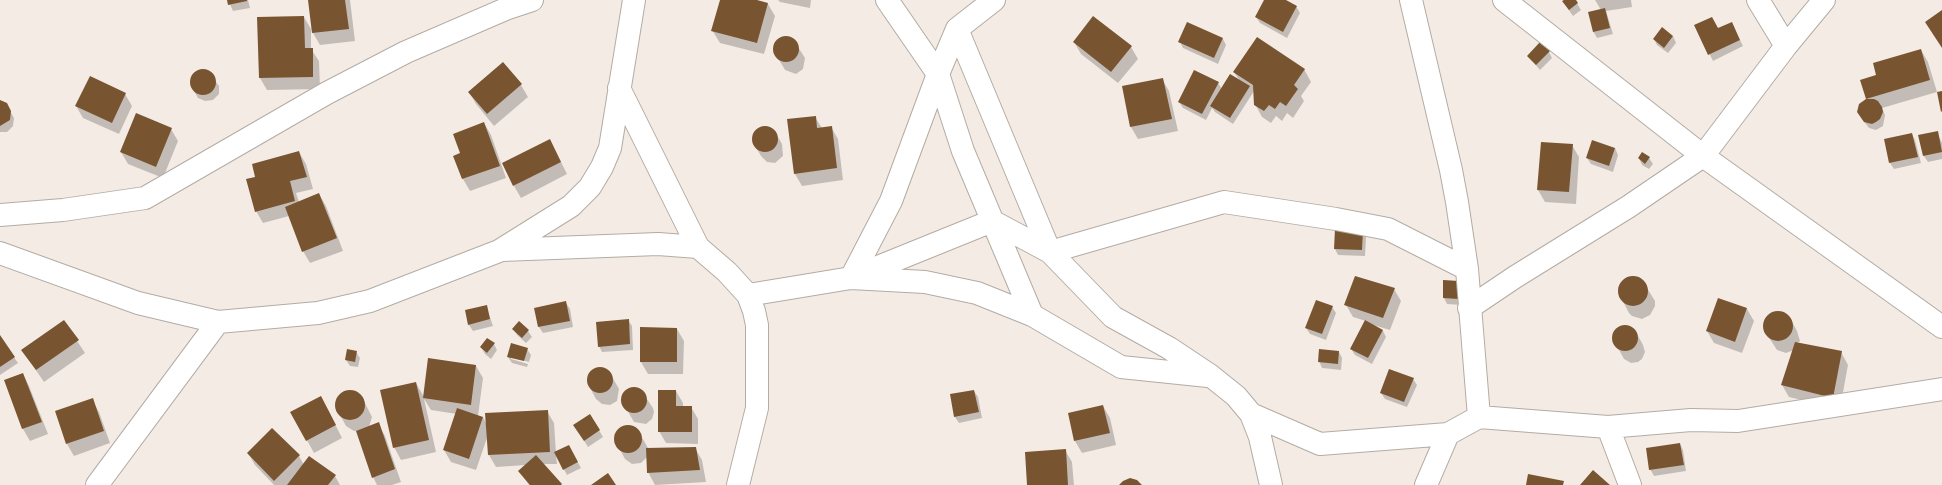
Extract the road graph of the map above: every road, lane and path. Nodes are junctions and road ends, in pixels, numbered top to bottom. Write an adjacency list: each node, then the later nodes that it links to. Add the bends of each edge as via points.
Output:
1 (532, 0): 14 (street, via 406,52 328,93 145,198 63,210)
2 (634, 0): 12 (street)
3 (887, 0): 11 (street)
4 (994, 0): 9 (street)
5 (1410, 0): 20 (street, via 1451,170)
6 (1504, 0): 13 (street)
7 (1758, 0): 10 (street)
8 (1824, 0): 10 (street)
9 (957, 29): 11 (street); 18 (street)
10 (1786, 46): 13 (street)
11 (938, 74): 15 (street, via 963,151); 21 (street, via 891,201)
12 (619, 88): 16 (street); 17 (street, via 610,148 590,187 571,206)
13 (1703, 156): 23 (street); 26 (street)
14 (0, 215)
15 (992, 221): 18 (street); 21 (street); 24 (street)
16 (698, 247): 17 (street, via 658,244); 22 (street, via 727,272)
17 (499, 251): 25 (street, via 370,301 318,313)
18 (1050, 252): 20 (street, via 1224,202 1388,229); 27 (street, via 1113,317 1169,348)
19 (0, 253): 25 (street, via 138,303)
20 (1467, 269): 23 (street)
21 (851, 278): 22 (street); 24 (street, via 925,282 977,293)
22 (748, 295): 34 (street, via 757,325 757,408)
23 (1469, 308): 30 (street)
24 (1032, 315): 27 (street, via 1121,367)
25 (218, 322): 33 (street)
26 (1942, 327)
27 (1211, 376): 29 (street, via 1236,396)
28 (1942, 389): 31 (street, via 1738,421 1691,420)
29 (1251, 414): 32 (street, via 1320,444); 35 (street, via 1260,437)
30 (1479, 417): 31 (street); 32 (street)
31 (1608, 427): 37 (street)
32 (1448, 434): 36 (street)
33 (98, 485)
34 (738, 485)
35 (1271, 485)
36 (1426, 485)
37 (1630, 485)

